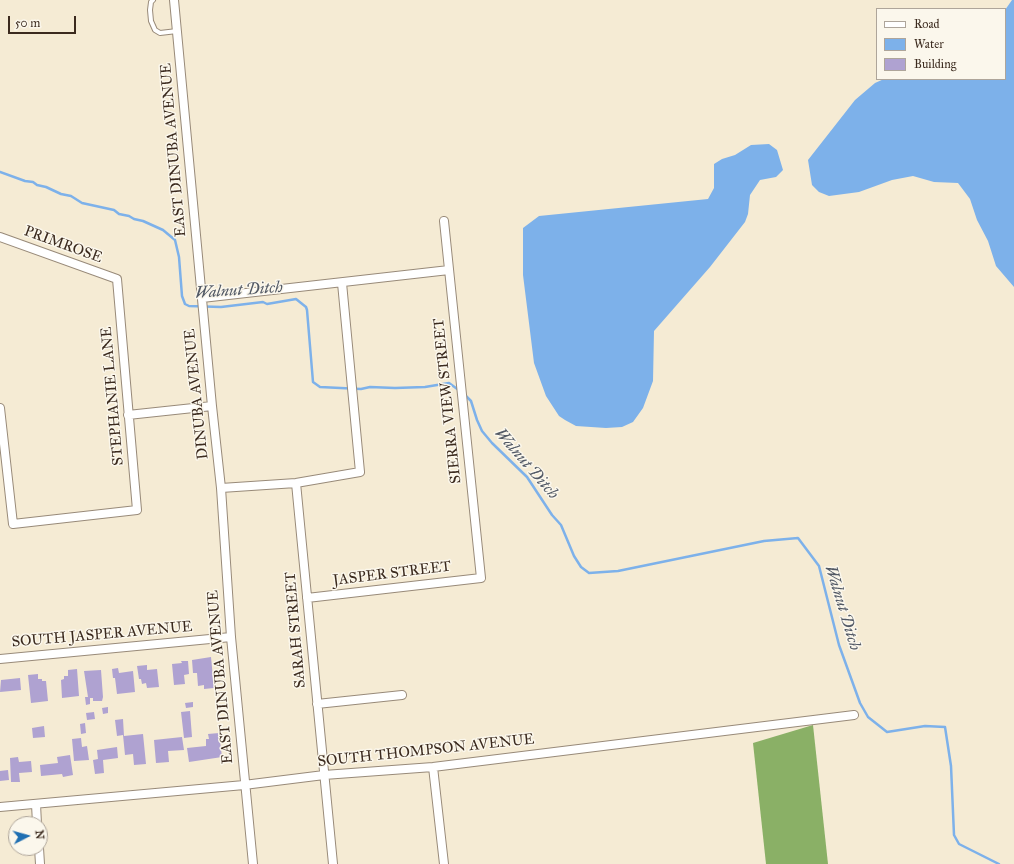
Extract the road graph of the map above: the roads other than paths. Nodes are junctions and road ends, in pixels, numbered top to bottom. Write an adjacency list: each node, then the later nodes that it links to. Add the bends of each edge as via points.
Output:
1 (153, 0): 3 (lane, via 150,16 155,30 160,33)
2 (174, 0): 3 (street, EAST DINUBA AVENUE)
3 (177, 31): 9 (street, EAST DINUBA AVENUE)
4 (444, 221): 6 (street, SIERRA VIEW STREET)
5 (0, 237): 7 (street, PRIMROSE)
6 (449, 270): 8 (street); 15 (street, SIERRA VIEW STREET)
7 (117, 279): 12 (street, STEPHANIE LANE)
8 (342, 283): 9 (street); 13 (street, via 360,472)
9 (202, 298): 10 (street, DINUBA AVENUE)
10 (212, 406): 12 (street); 14 (street, DINUBA AVENUE)
11 (0, 408): 12 (street, STEPHANIE LANE, via 13,524 137,510)
12 (128, 415)
13 (296, 483): 14 (street); 16 (street, SARAH STREET)
14 (221, 488): 17 (street, EAST DINUBA AVENUE)
15 (480, 578): 16 (street, JASPER STREET)
16 (307, 598): 20 (street, SARAH STREET)
17 (231, 637): 18 (street, SOUTH JASPER AVENUE); 24 (street, EAST DINUBA AVENUE)
18 (0, 659)
19 (402, 695): 20 (street)
20 (317, 704): 23 (street, SARAH STREET)
21 (854, 715): 22 (street, SOUTH THOMPSON AVENUE)
22 (434, 767): 23 (street, SOUTH THOMPSON AVENUE); 30 (street)
23 (324, 775): 24 (street, SOUTH THOMPSON AVENUE); 29 (street, SARAH STREET)
24 (244, 785): 25 (street, SOUTH THOMPSON AVENUE); 28 (street, EAST DINUBA AVENUE)
25 (36, 804): 26 (street, SOUTH THOMPSON AVENUE); 27 (street)
26 (0, 807)
27 (37, 816)
28 (253, 864)
29 (332, 864)
30 (444, 864)

